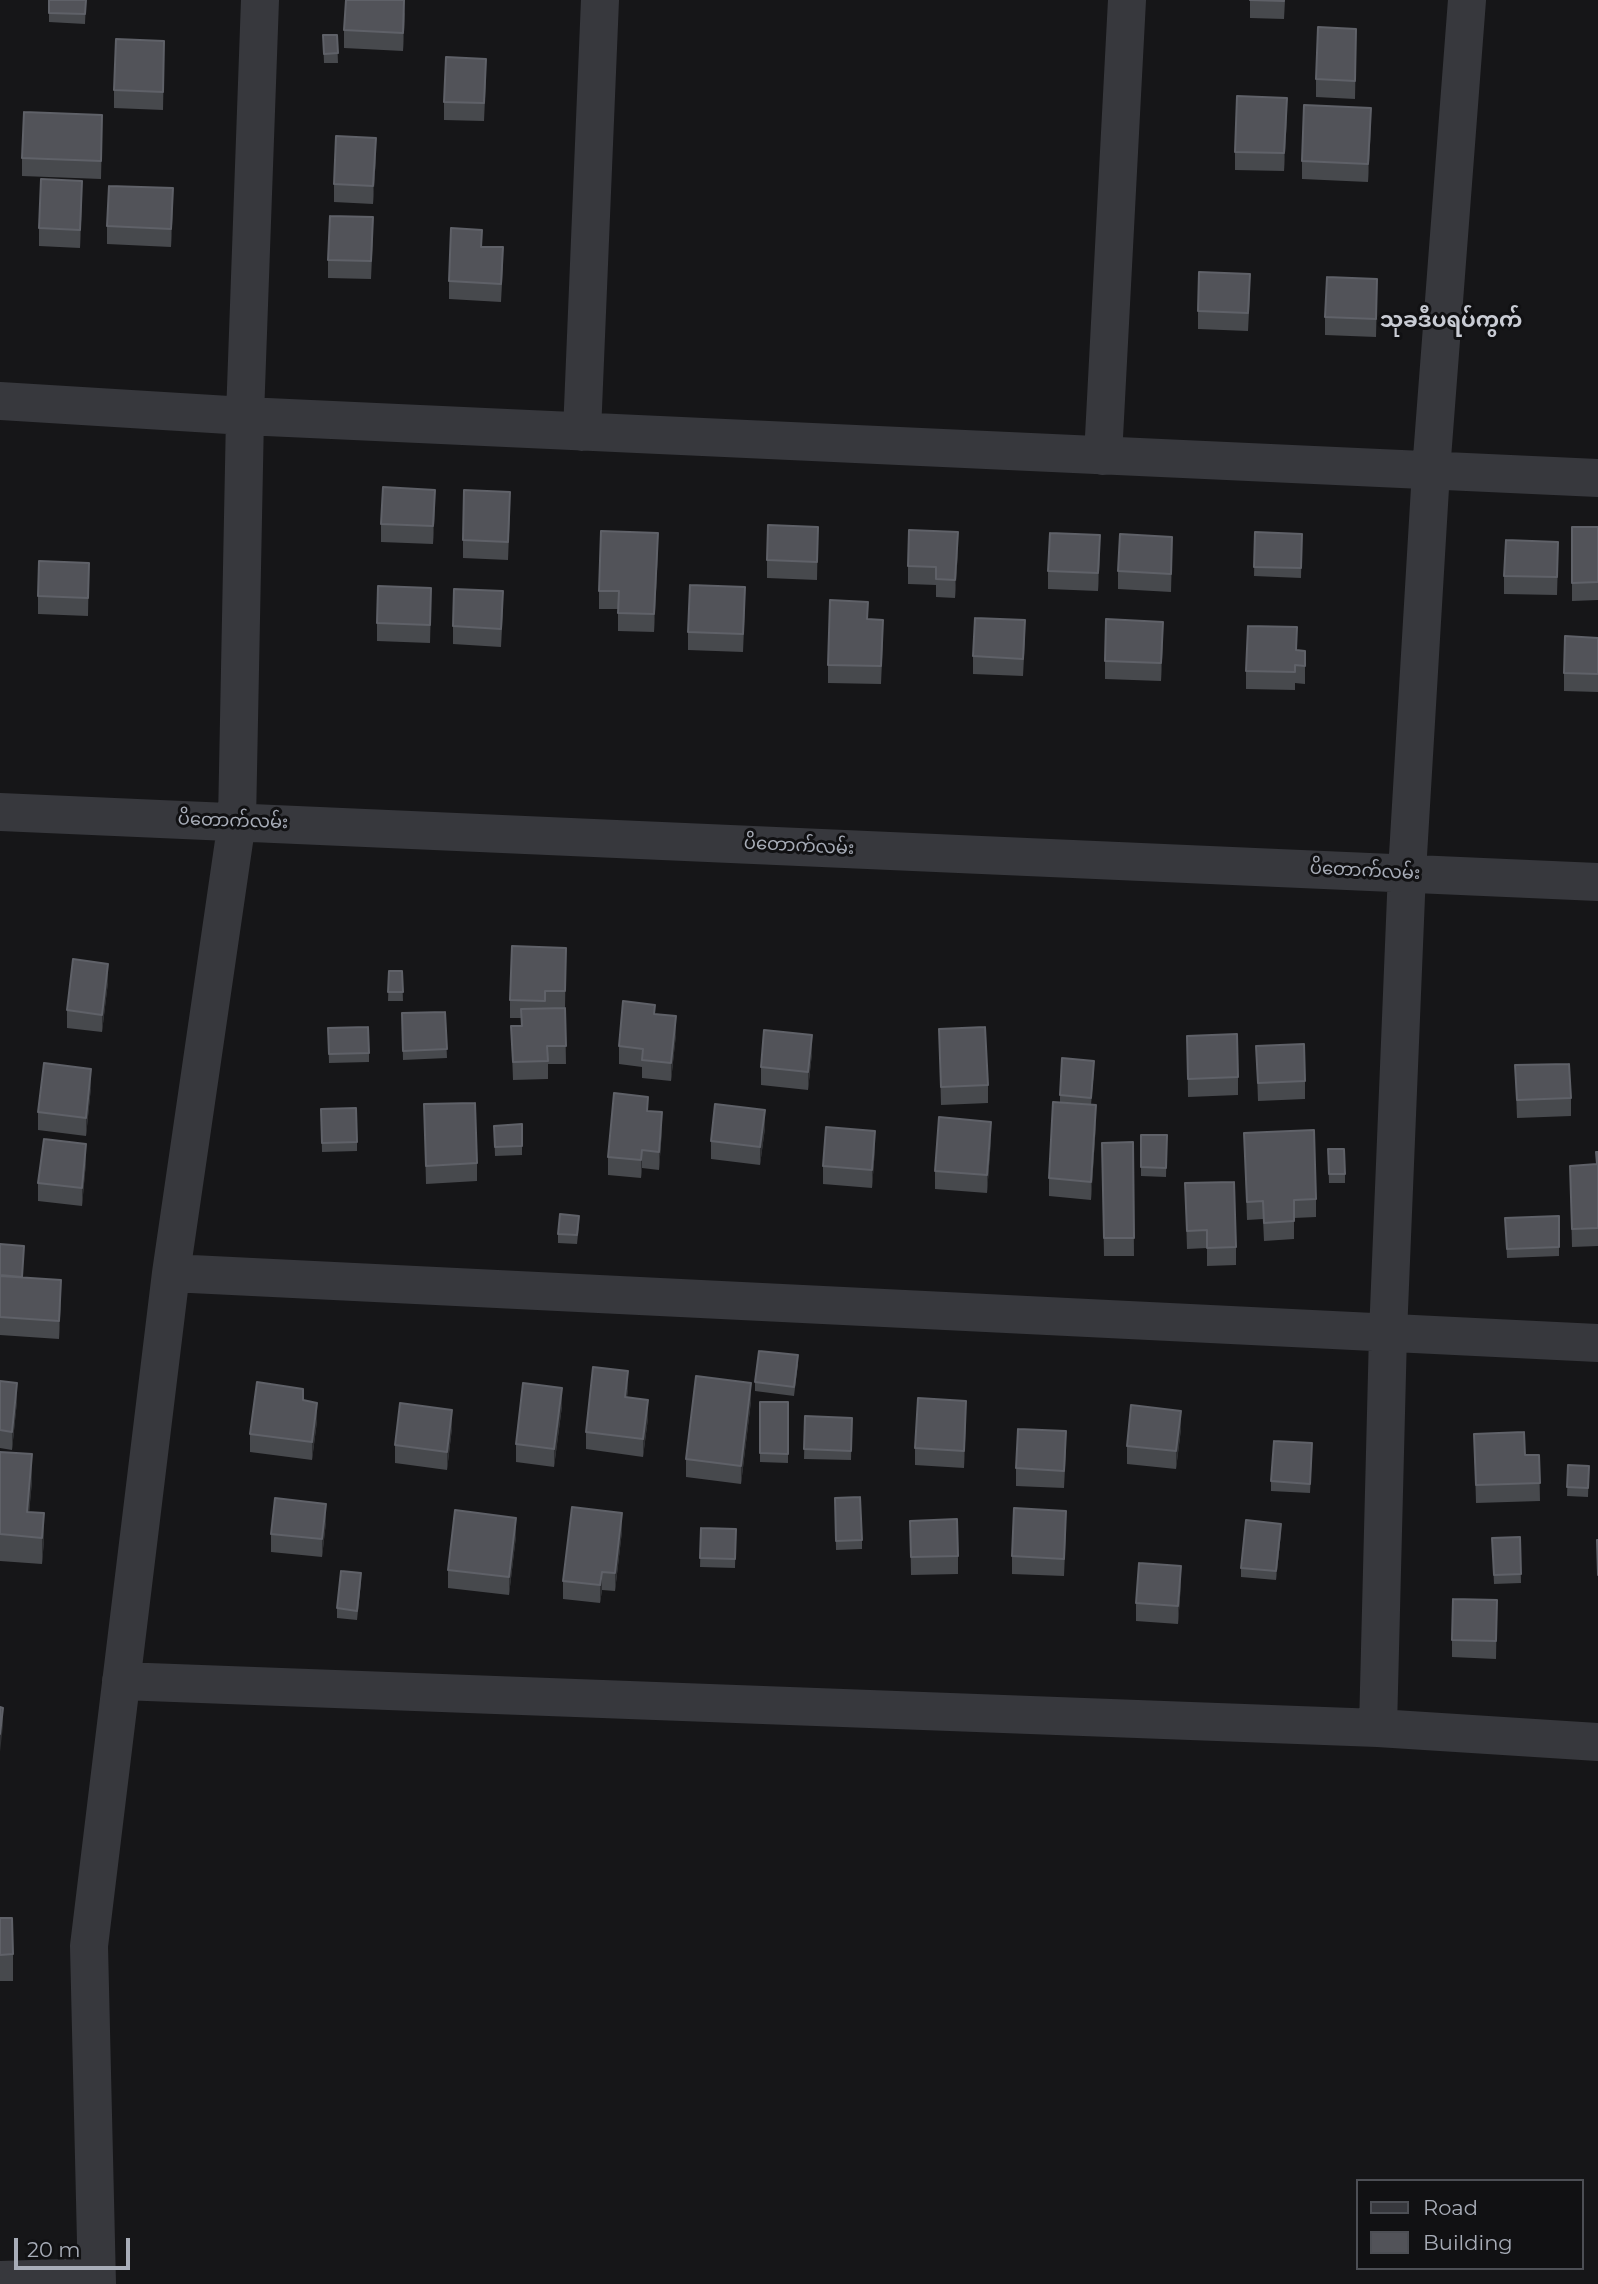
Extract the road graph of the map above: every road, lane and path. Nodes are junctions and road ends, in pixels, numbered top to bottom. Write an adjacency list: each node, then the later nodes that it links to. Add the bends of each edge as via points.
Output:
1 (260, 0): 6 (street)
2 (600, 0): 7 (street)
3 (1127, 0): 8 (street)
4 (1467, 0): 9 (street)
5 (0, 401): 6 (street)
6 (245, 416): 7 (street); 12 (street)
7 (582, 432): 8 (street)
8 (1103, 456): 9 (street)
9 (1431, 471): 10 (street); 13 (street)
10 (1598, 478)
11 (0, 812): 12 (street, ပိတောက်လမ်း)
12 (237, 821): 13 (street, ပိတောက်လမ်း); 15 (street)
13 (1407, 872): 14 (street, ပိတောက်လမ်း); 16 (street)
14 (1598, 881)
15 (171, 1273): 16 (street); 18 (street)
16 (1388, 1334): 17 (street); 19 (street)
17 (1598, 1343)
18 (121, 1681): 19 (street); 22 (street, via 89,1946)
19 (1378, 1728): 20 (street)
20 (1598, 1742)
21 (0, 2280): 22 (street)
22 (96, 2281)

